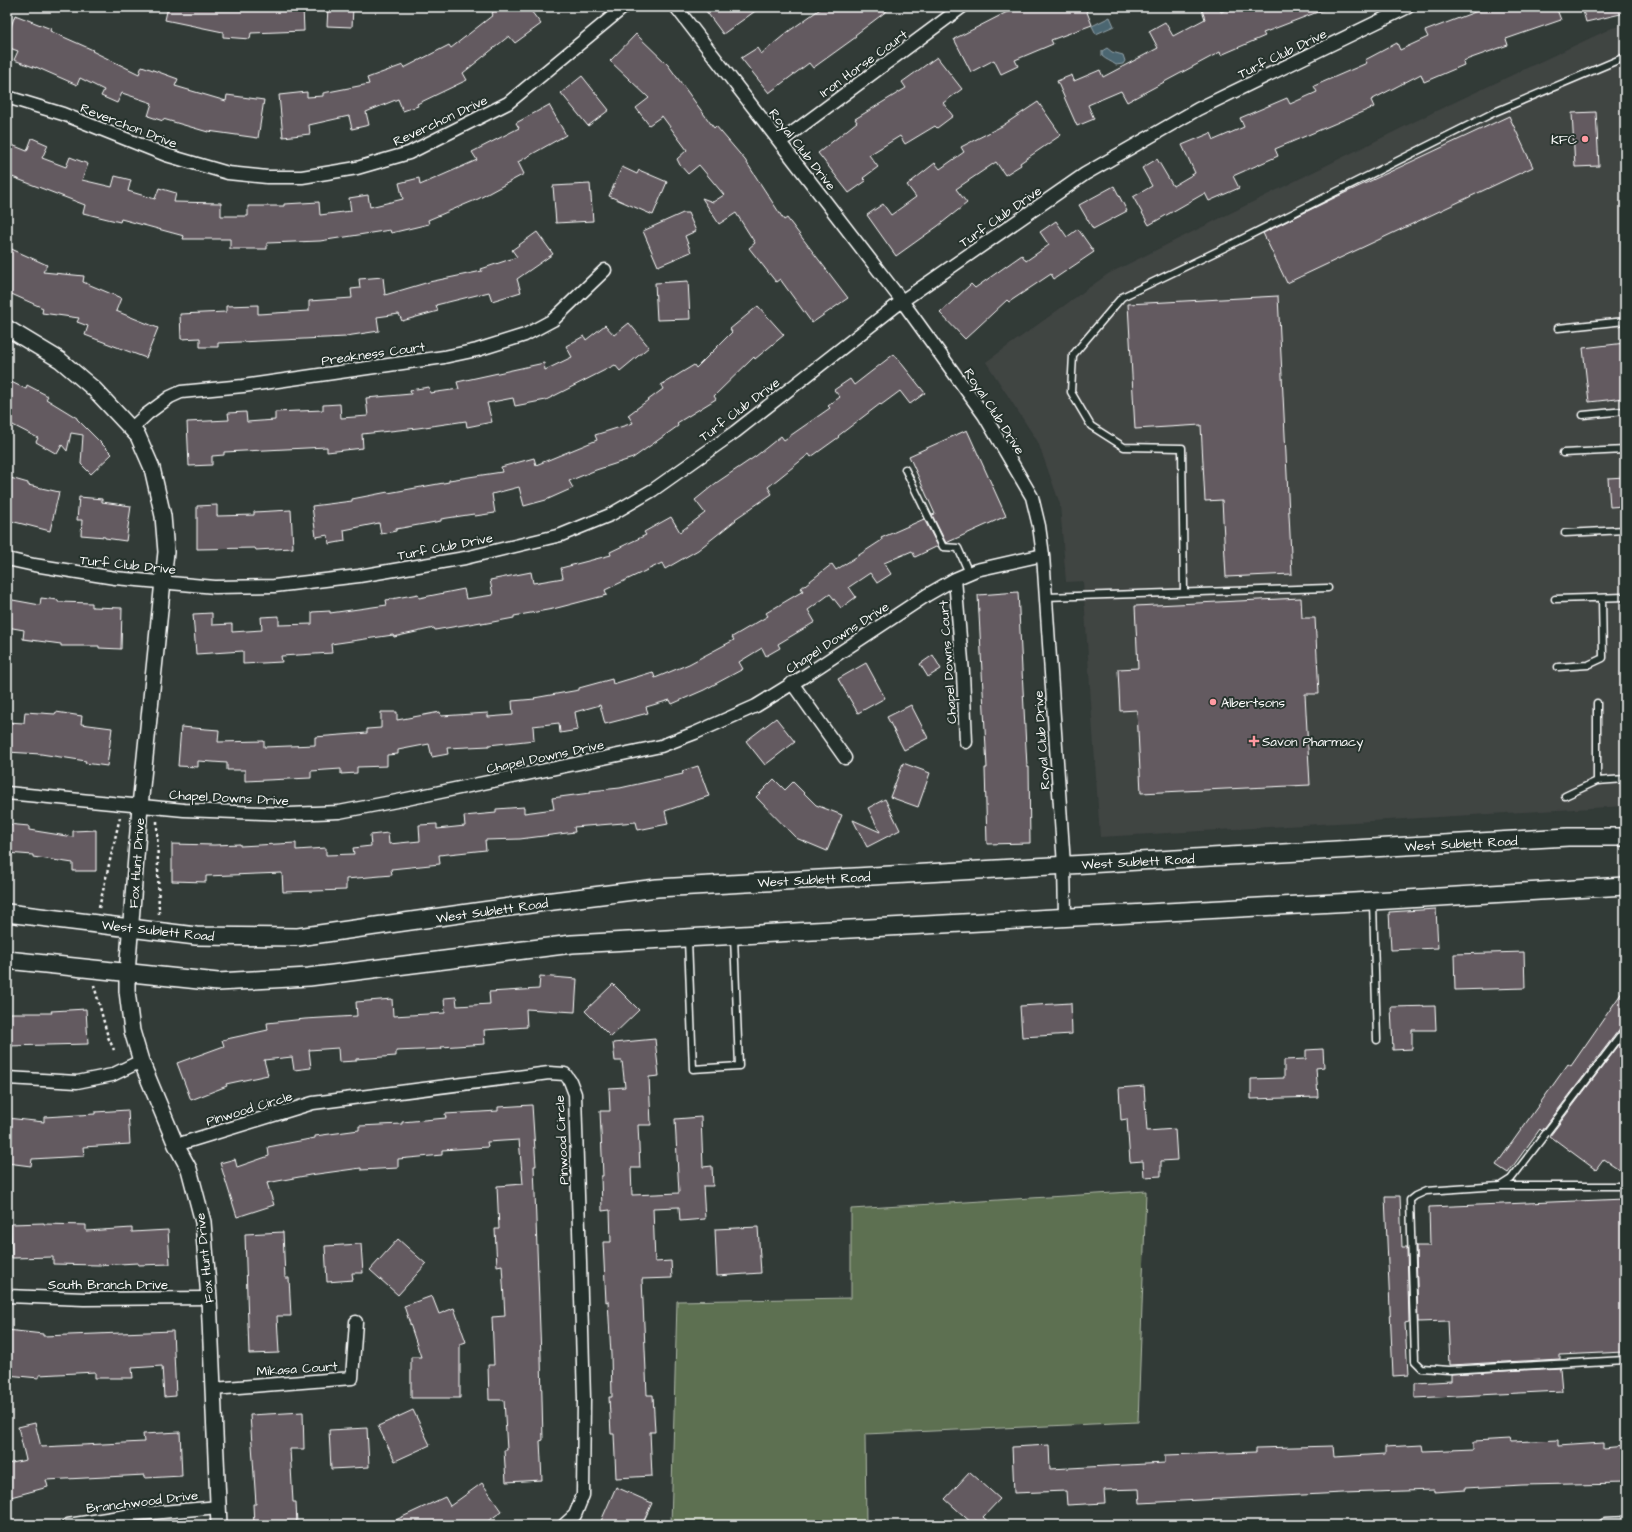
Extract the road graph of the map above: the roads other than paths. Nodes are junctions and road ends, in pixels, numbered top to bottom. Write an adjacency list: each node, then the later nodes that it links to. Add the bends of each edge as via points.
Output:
1 (624, 7): 6 (street, Reverchon Drive, via 508,103 409,153 357,168 302,177 228,173 166,155 63,114)
2 (676, 7): 7 (street, Royal Club Drive)
3 (962, 7): 7 (street, Iron Horse Court)
4 (1408, 7): 9 (street, Turf Club Drive, via 1198,109 1085,174)
5 (1625, 57): 27 (lane, via 1495,112 1226,247 1122,296 1073,355 1071,392 1091,426 1124,448 1182,448)
6 (7, 97)
7 (780, 142): 9 (street, Royal Club Drive)
8 (605, 270): 15 (street, Preakness Court, via 553,320 525,335 444,357 243,386 181,392 170,397)
9 (902, 301): 21 (street, Royal Club Drive, via 984,415 1032,497); 25 (street, Turf Club Drive, via 735,432 653,490 610,516 561,535 465,558 360,576 274,586 216,587)
10 (1625, 320): 12 (lane)
11 (7, 328): 15 (street, Fox Hunt Drive, via 60,360 94,389)
12 (1558, 328)
13 (1625, 412): 14 (lane)
14 (1583, 415)
15 (132, 428): 25 (street, Fox Hunt Drive, via 152,468 163,516 166,552)
16 (1625, 450): 17 (lane)
17 (1563, 453)
18 (905, 469): 23 (lane, via 942,547 958,548)
19 (1625, 530): 20 (lane)
20 (1565, 533)
21 (1042, 555): 23 (street, Chapel Downs Drive); 28 (street, Royal Club Drive)
22 (7, 559): 25 (street, Turf Club Drive, via 114,578)
23 (969, 573): 24 (street, Chapel Downs Drive)
24 (955, 579): 33 (street, Chapel Downs Drive, via 926,595); 35 (street, Chapel Downs Court)
25 (163, 582): 41 (street, Fox Hunt Drive)
26 (1328, 588): 27 (lane)
27 (1184, 592): 28 (lane)
28 (1045, 596): 43 (street, Royal Club Drive)
29 (1625, 597): 30 (lane)
30 (1602, 598): 31 (lane); 32 (lane, via 1603,658 1588,665)
31 (1554, 600)
32 (1558, 667)
33 (792, 684): 36 (street); 41 (street, Chapel Downs Drive, via 756,706 661,746 339,812 289,814)
34 (1597, 703): 38 (lane)
35 (966, 742)
36 (845, 758)
37 (1625, 779): 38 (lane)
38 (1597, 781): 40 (lane)
39 (7, 793): 41 (street, Chapel Downs Drive)
40 (1565, 796)
41 (140, 806): 48 (street, Fox Hunt Drive)
42 (1625, 837): 43 (main road, West Sublett Road, via 1568,837)
43 (1064, 865): 47 (street, Royal Club Drive); 48 (main road, West Sublett Road, via 657,888 298,937 196,936)
44 (1625, 886): 45 (main road)
45 (1373, 901): 47 (main road); 54 (lane)
46 (7, 913): 48 (main road, West Sublett Road)
47 (1065, 917): 49 (main road)
48 (131, 929): 52 (street, Fox Hunt Drive)
49 (734, 936): 50 (main road); 50 (lane, via 739,1066 693,1069)
50 (688, 938): 52 (main road, via 572,944 309,977 218,982)
51 (7, 960): 52 (main road)
52 (127, 973): 55 (street, Fox Hunt Drive, via 132,1031)
53 (1625, 1030): 58 (lane, via 1511,1179)
54 (1377, 1040)
55 (140, 1061): 56 (street, via 112,1075 77,1082); 57 (street, Fox Hunt Drive)
56 (7, 1078)
57 (176, 1145): 61 (street, Fox Hunt Drive, via 189,1169 203,1222); 69 (street, Pinwood Circle, via 313,1103 549,1072 565,1074 575,1094 584,1398 583,1495 575,1515)
58 (1500, 1186): 59 (lane); 63 (lane, via 1426,1191 1410,1200 1415,1361 1422,1368 1449,1370)
59 (1625, 1186)
60 (7, 1296): 61 (street, South Branch Drive, via 84,1299)
61 (209, 1298): 64 (street, Fox Hunt Drive)
62 (356, 1322): 64 (street, Mikasa Court, via 352,1378)
63 (1625, 1360)
64 (213, 1389): 65 (street, Fox Hunt Drive)
65 (218, 1506): 67 (street, Branchwood Drive, via 138,1514); 68 (street, Fox Hunt Drive)
66 (1625, 1524): 70 (street)
67 (68, 1525)
68 (219, 1525)
69 (564, 1525)
70 (1605, 1525)

